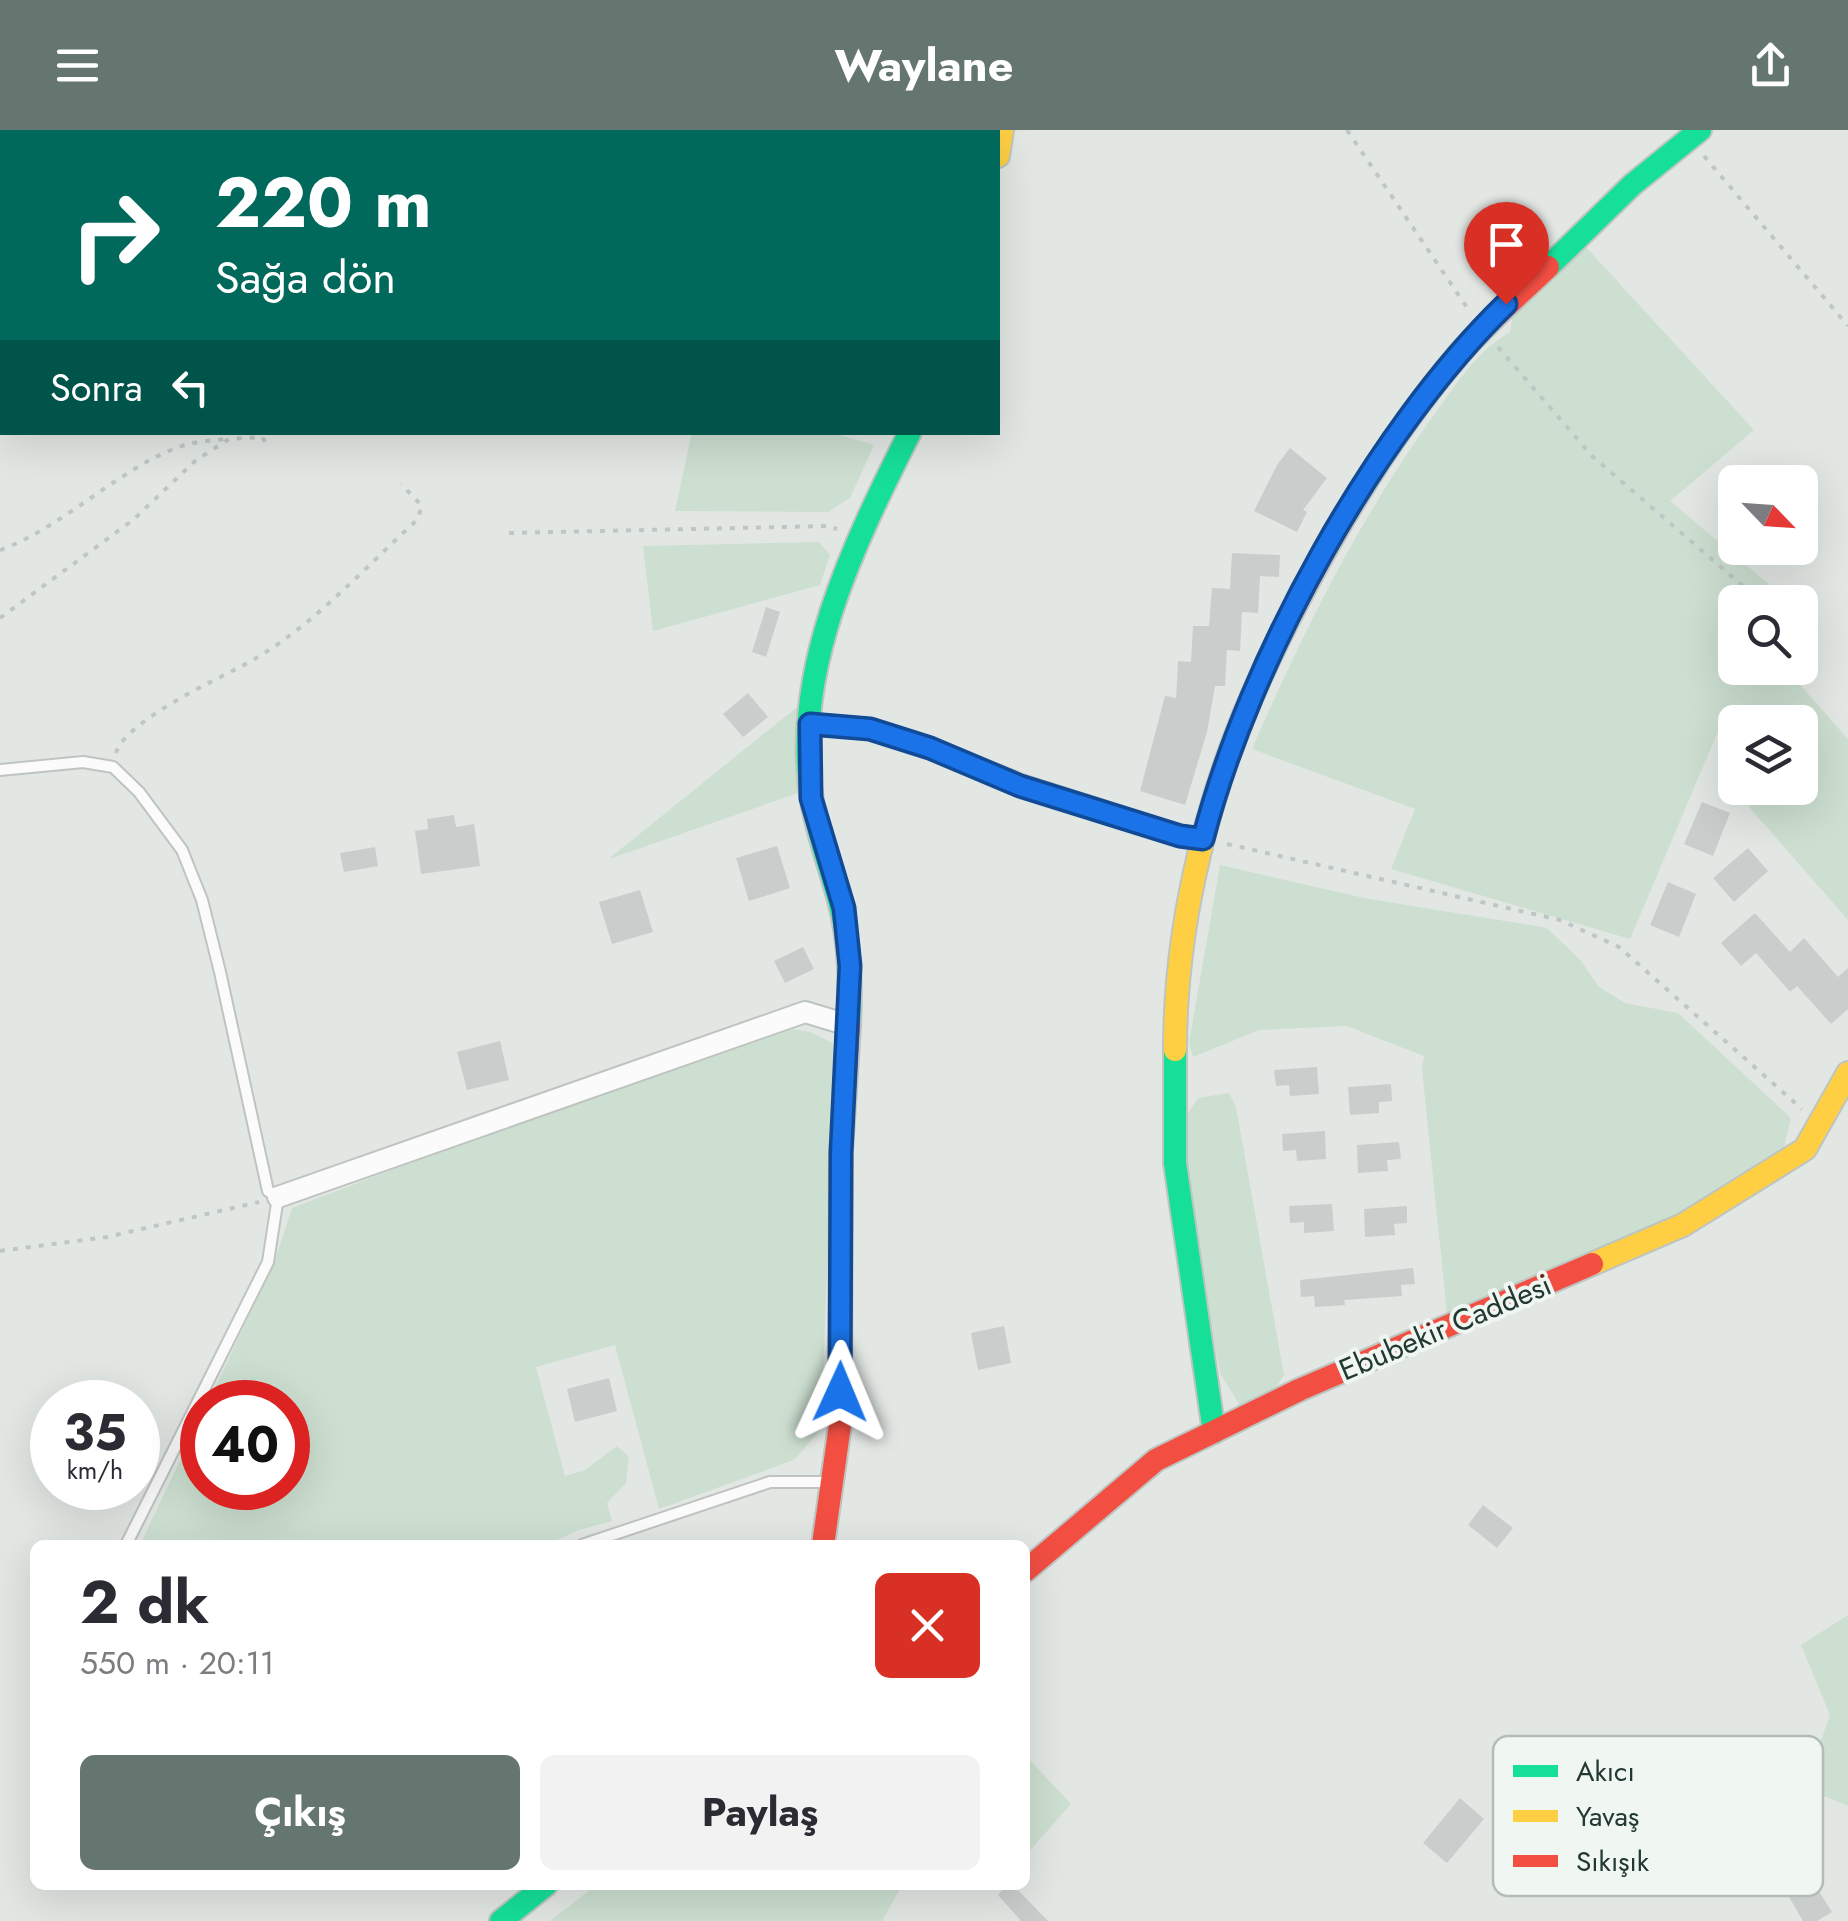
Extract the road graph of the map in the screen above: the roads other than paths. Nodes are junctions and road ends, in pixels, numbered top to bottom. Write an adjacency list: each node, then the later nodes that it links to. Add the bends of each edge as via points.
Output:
1 (1690, 132): 5 (street, via 1481,328 1396,439 1290,614 1247,705)
2 (909, 435): 3 (street, via 860,537 817,666)
3 (810, 724): 5 (street, via 870,729 1020,786); 6 (street, via 811,798 846,923)
4 (0, 770): 8 (lane, via 83,762 114,768 182,850 202,900 268,1191)
5 (1203, 839): 9 (street, via 1174,984 1172,1084 1175,1164)
6 (848, 1025): 8 (street, via 805,1012); 10 (street, via 840,1425)
7 (1848, 1074): 9 (street, Ebubekir Caddesi, via 1805,1148 1683,1225)
8 (278, 1197): 11 (lane, via 268,1262)
9 (1214, 1432): 14 (street, Ebubekir Caddesi, via 1156,1460)
10 (832, 1482): 12 (lane, via 770,1482); 13 (street)
11 (129, 1540)
12 (597, 1540)
13 (824, 1540)
14 (1030, 1567)
15 (540, 1890): 16 (street)
16 (501, 1921)

